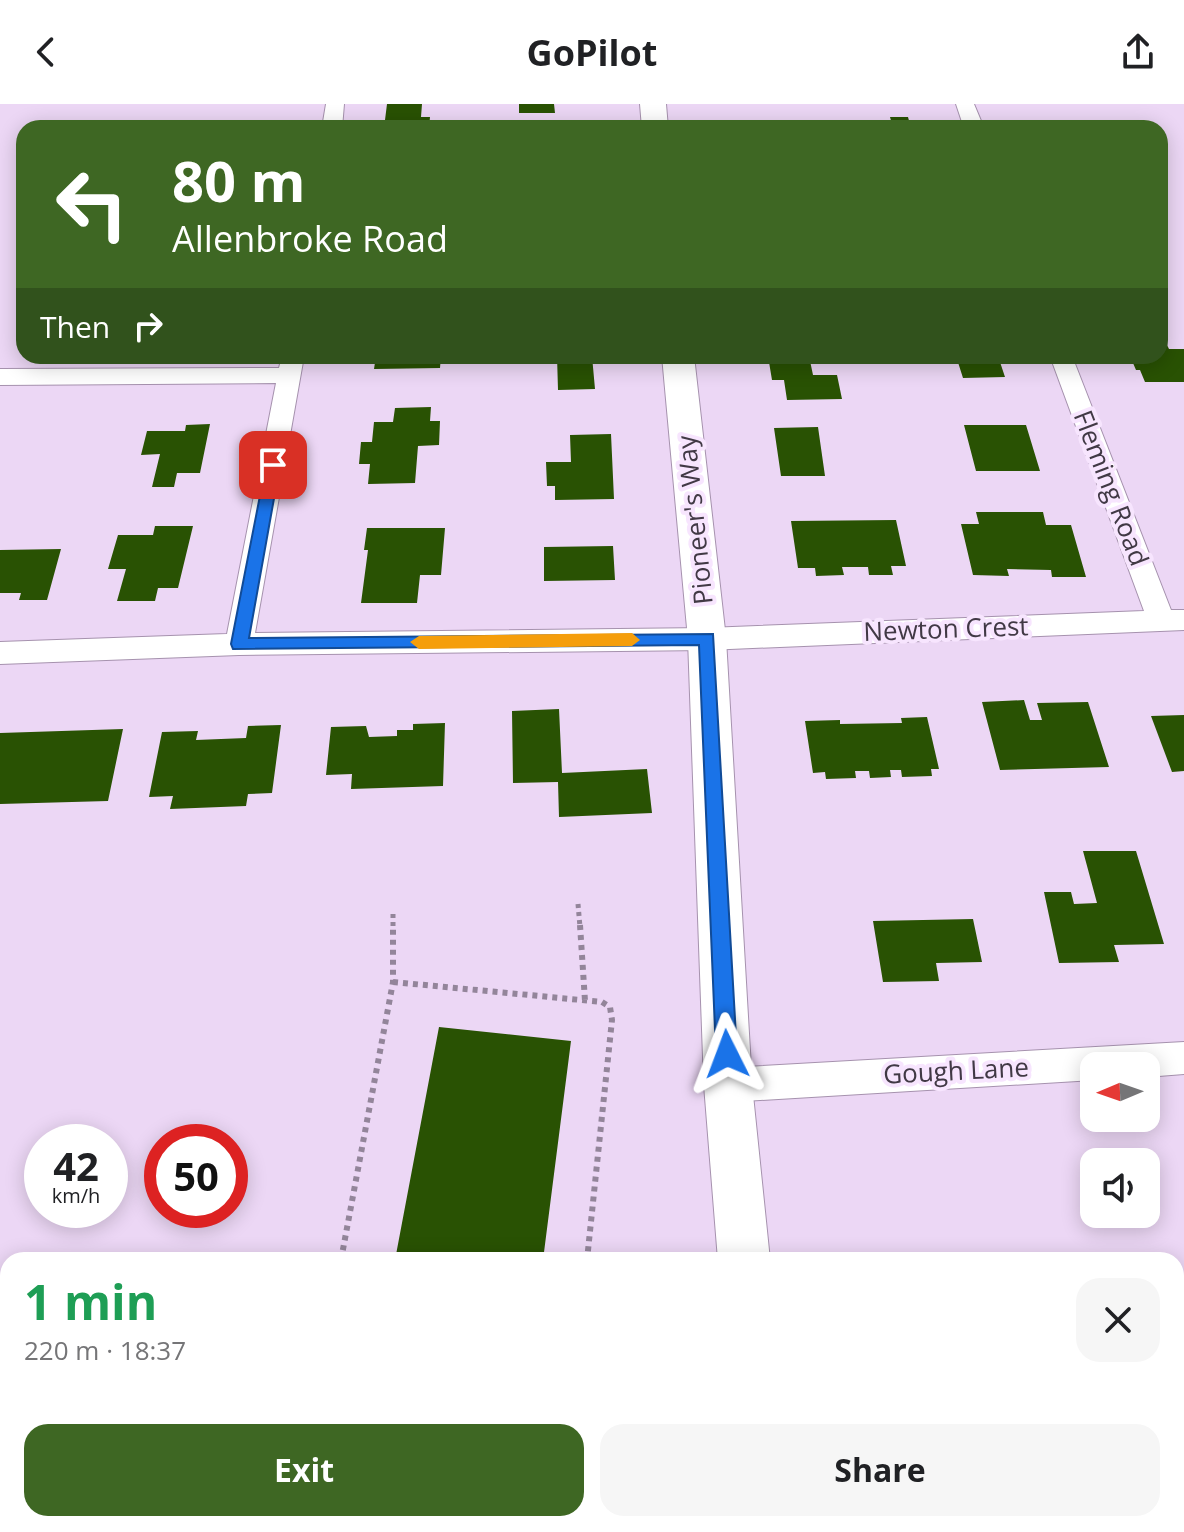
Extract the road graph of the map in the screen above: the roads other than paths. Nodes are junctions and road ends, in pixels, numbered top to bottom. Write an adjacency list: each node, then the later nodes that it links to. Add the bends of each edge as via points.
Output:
1 (679, 364): 6 (main road, Pioneer's Way)
2 (1064, 364): 5 (street, Fleming Road)
3 (292, 366): 4 (street); 7 (street)
4 (0, 377)
5 (1173, 620): 6 (street, Newton Crest)
6 (707, 639): 7 (street, Newton Crest); 10 (main road, Pioneer's Way)
7 (239, 644): 8 (street, Newton Crest)
8 (0, 653)
9 (1184, 1058): 10 (street, Gough Lane)
10 (728, 1085): 11 (main road, Pioneer's Way)
11 (743, 1252)

